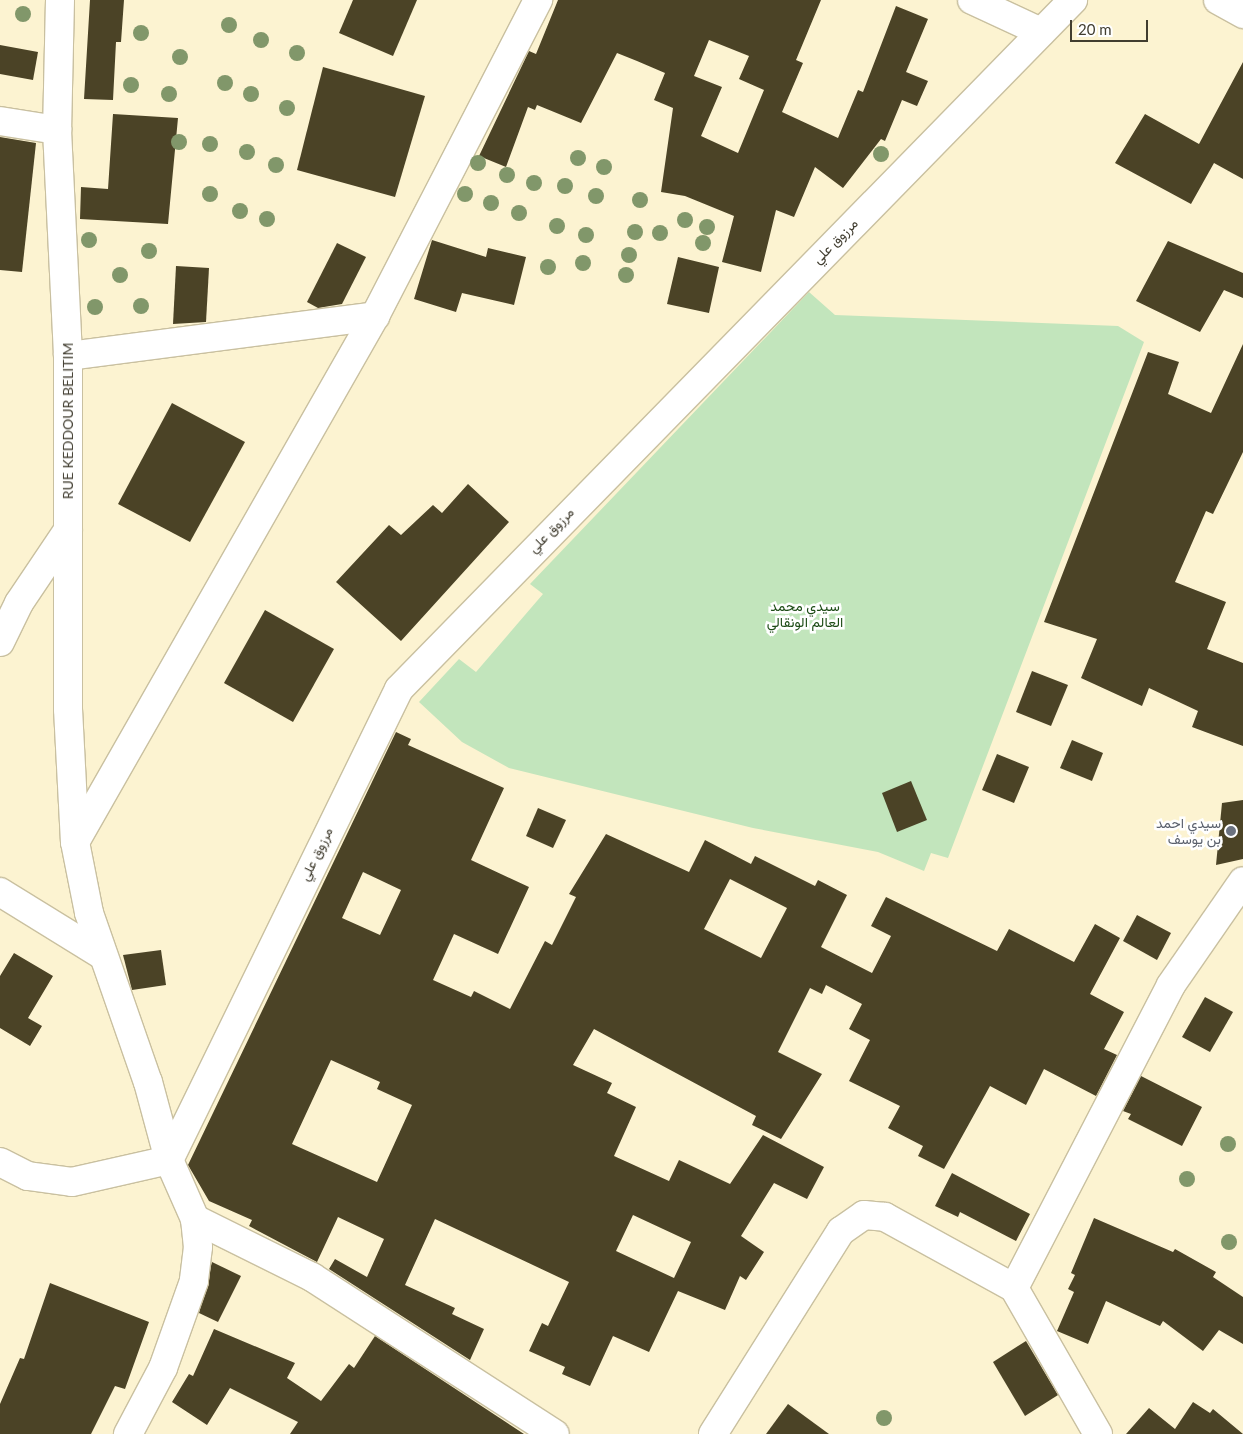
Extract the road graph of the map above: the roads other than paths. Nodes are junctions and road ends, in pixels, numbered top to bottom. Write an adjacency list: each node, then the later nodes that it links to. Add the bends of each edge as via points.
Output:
1 (60, 0): 9 (street, RUE KEDDOUR BELITIM)
2 (538, 0): 10 (street)
3 (972, 0): 7 (street)
4 (1073, 0): 7 (street, مرزوق علي)
5 (1218, 0): 6 (street)
6 (1243, 14)
7 (1040, 32): 18 (street, مرزوق علي, via 399,689)
8 (0, 121): 9 (street)
9 (57, 130): 11 (street, RUE KEDDOUR BELITIM)
10 (375, 316): 11 (street); 14 (street)
11 (68, 356): 12 (street, RUE KEDDOUR BELITIM)
12 (68, 530): 13 (street, via 19,603); 14 (street, RUE KEDDOUR BELITIM, via 68,709)
13 (0, 642)
14 (75, 842): 17 (street, RUE KEDDOUR BELITIM)
15 (1243, 880): 21 (street, via 1171,985)
16 (0, 892): 17 (street)
17 (102, 955): 18 (street, RUE KEDDOUR BELITIM, via 136,1045)
18 (169, 1160): 19 (street, via 72,1182 28,1176); 20 (street, RUE KEDDOUR BELITIM)
19 (0, 1162)
20 (195, 1219): 22 (street, via 194,1281 163,1368); 23 (street, via 312,1277)
21 (1014, 1288): 24 (street, via 885,1217 864,1215 841,1231); 25 (street)
22 (128, 1434)
23 (555, 1434)
24 (714, 1434)
25 (1098, 1434)

